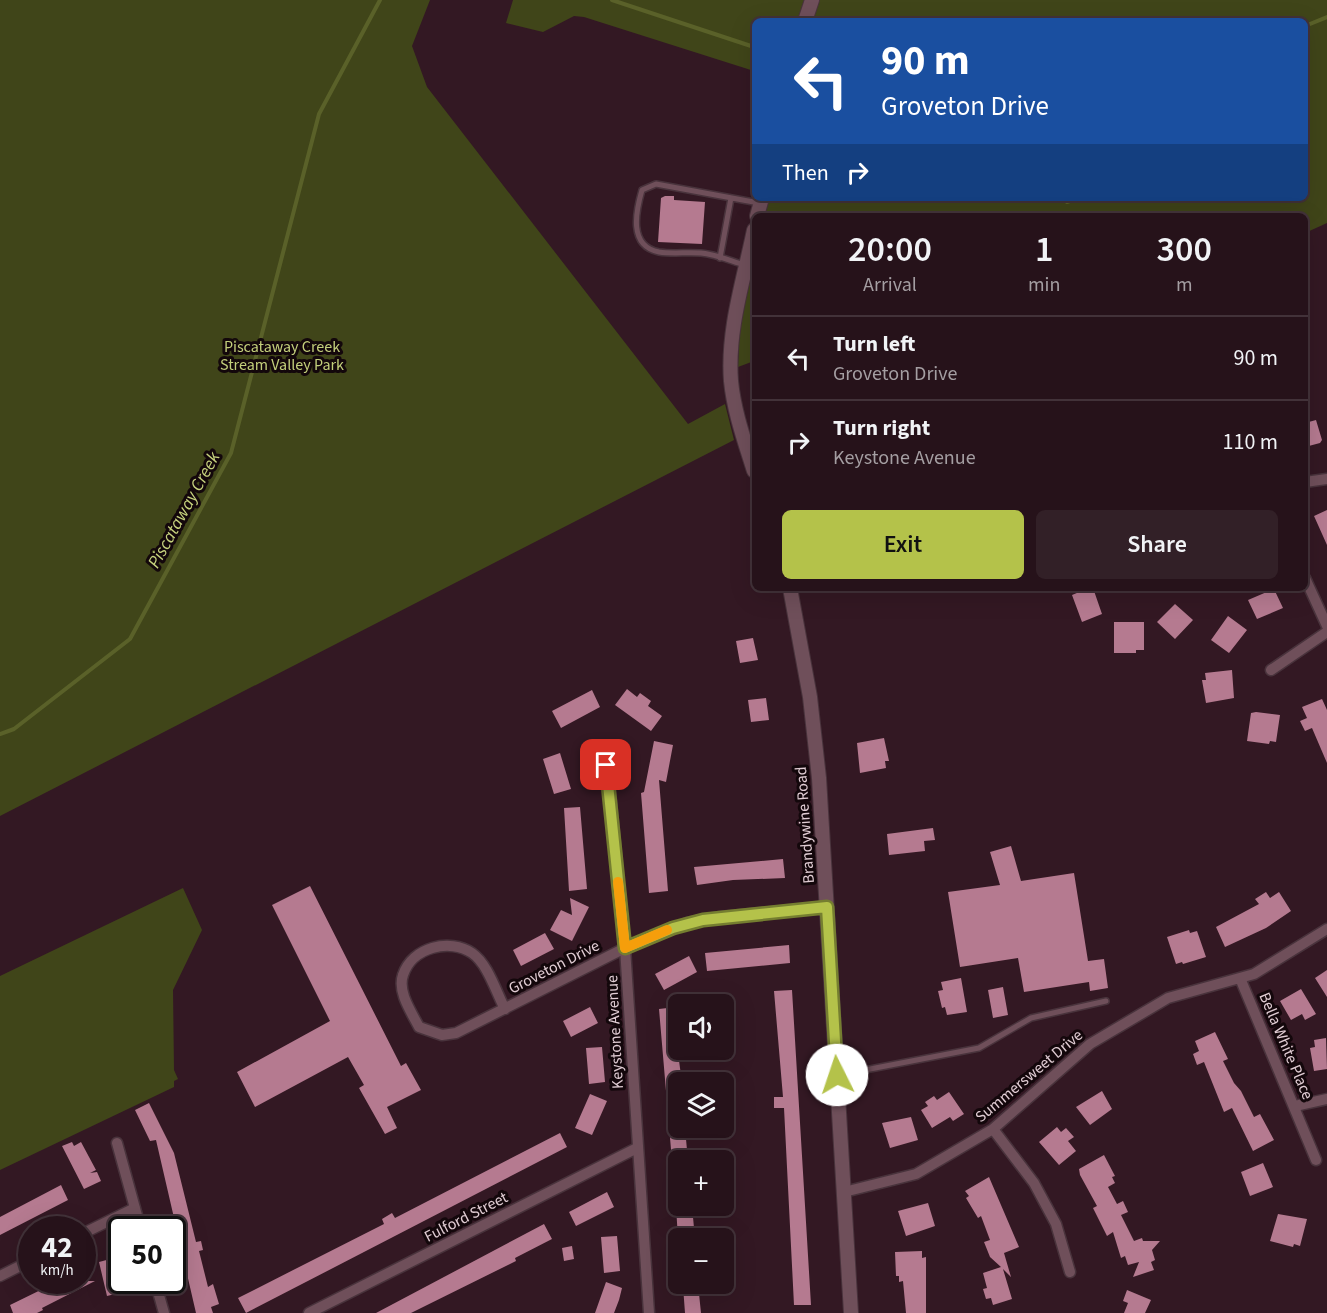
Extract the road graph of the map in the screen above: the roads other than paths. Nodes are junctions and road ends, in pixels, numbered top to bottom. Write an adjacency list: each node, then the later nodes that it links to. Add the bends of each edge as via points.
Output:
1 (812, 0): 2 (main road)
2 (806, 18)
3 (731, 198): 4 (lane); 6 (lane); 6 (lane, via 656,184 642,190 635,217 636,230 646,246 658,252 703,253)
4 (760, 206)
5 (752, 239): 7 (main road)
6 (720, 258): 7 (lane)
7 (746, 265): 8 (main road, via 739,292 731,380)
8 (752, 464)
9 (1327, 479): 10 (street)
10 (1308, 482)
11 (1308, 585): 13 (street)
12 (790, 591): 17 (main road, Brandywine Road, via 810,697)
13 (1327, 626)
14 (1327, 632): 15 (street)
15 (1271, 670)
16 (606, 750): 19 (street, Keystone Avenue)
17 (827, 907): 19 (street, Groveton Drive, via 687,923); 23 (main road, Brandywine Road)
18 (1327, 929): 20 (street, Summersweet Drive, via 1254,974)
19 (625, 948): 22 (street, Groveton Drive); 28 (street, Keystone Avenue)
20 (1240, 978): 25 (street, Bella White Place); 26 (street, Summersweet Drive, via 1168,998 1090,1044)
21 (1106, 1001): 23 (lane, via 1031,1018 979,1048)
22 (504, 1009): 22 (street, Groveton Drive, via 456,1033 442,1035 419,1027 405,1001 402,977 412,959 431,948 455,945 474,954)
23 (837, 1075): 30 (main road, Brandywine Road)
24 (1327, 1099): 25 (street)
25 (1295, 1106): 29 (street, Bella White Place)
26 (993, 1129): 30 (street, Summersweet Drive, via 916,1174); 35 (street, via 1034,1184 1056,1224)
27 (117, 1143): 31 (street)
28 (637, 1148): 39 (street, Fulford Street); 40 (street, Keystone Avenue)
29 (1316, 1160)
30 (844, 1192): 41 (main road, Brandywine Road)
31 (135, 1208): 32 (street); 33 (street)
32 (137, 1216)
33 (96, 1227)
34 (18, 1267): 36 (street)
35 (1070, 1272)
36 (0, 1276)
37 (159, 1294): 38 (street)
38 (164, 1313)
39 (309, 1313)
40 (649, 1313)
41 (851, 1313)

